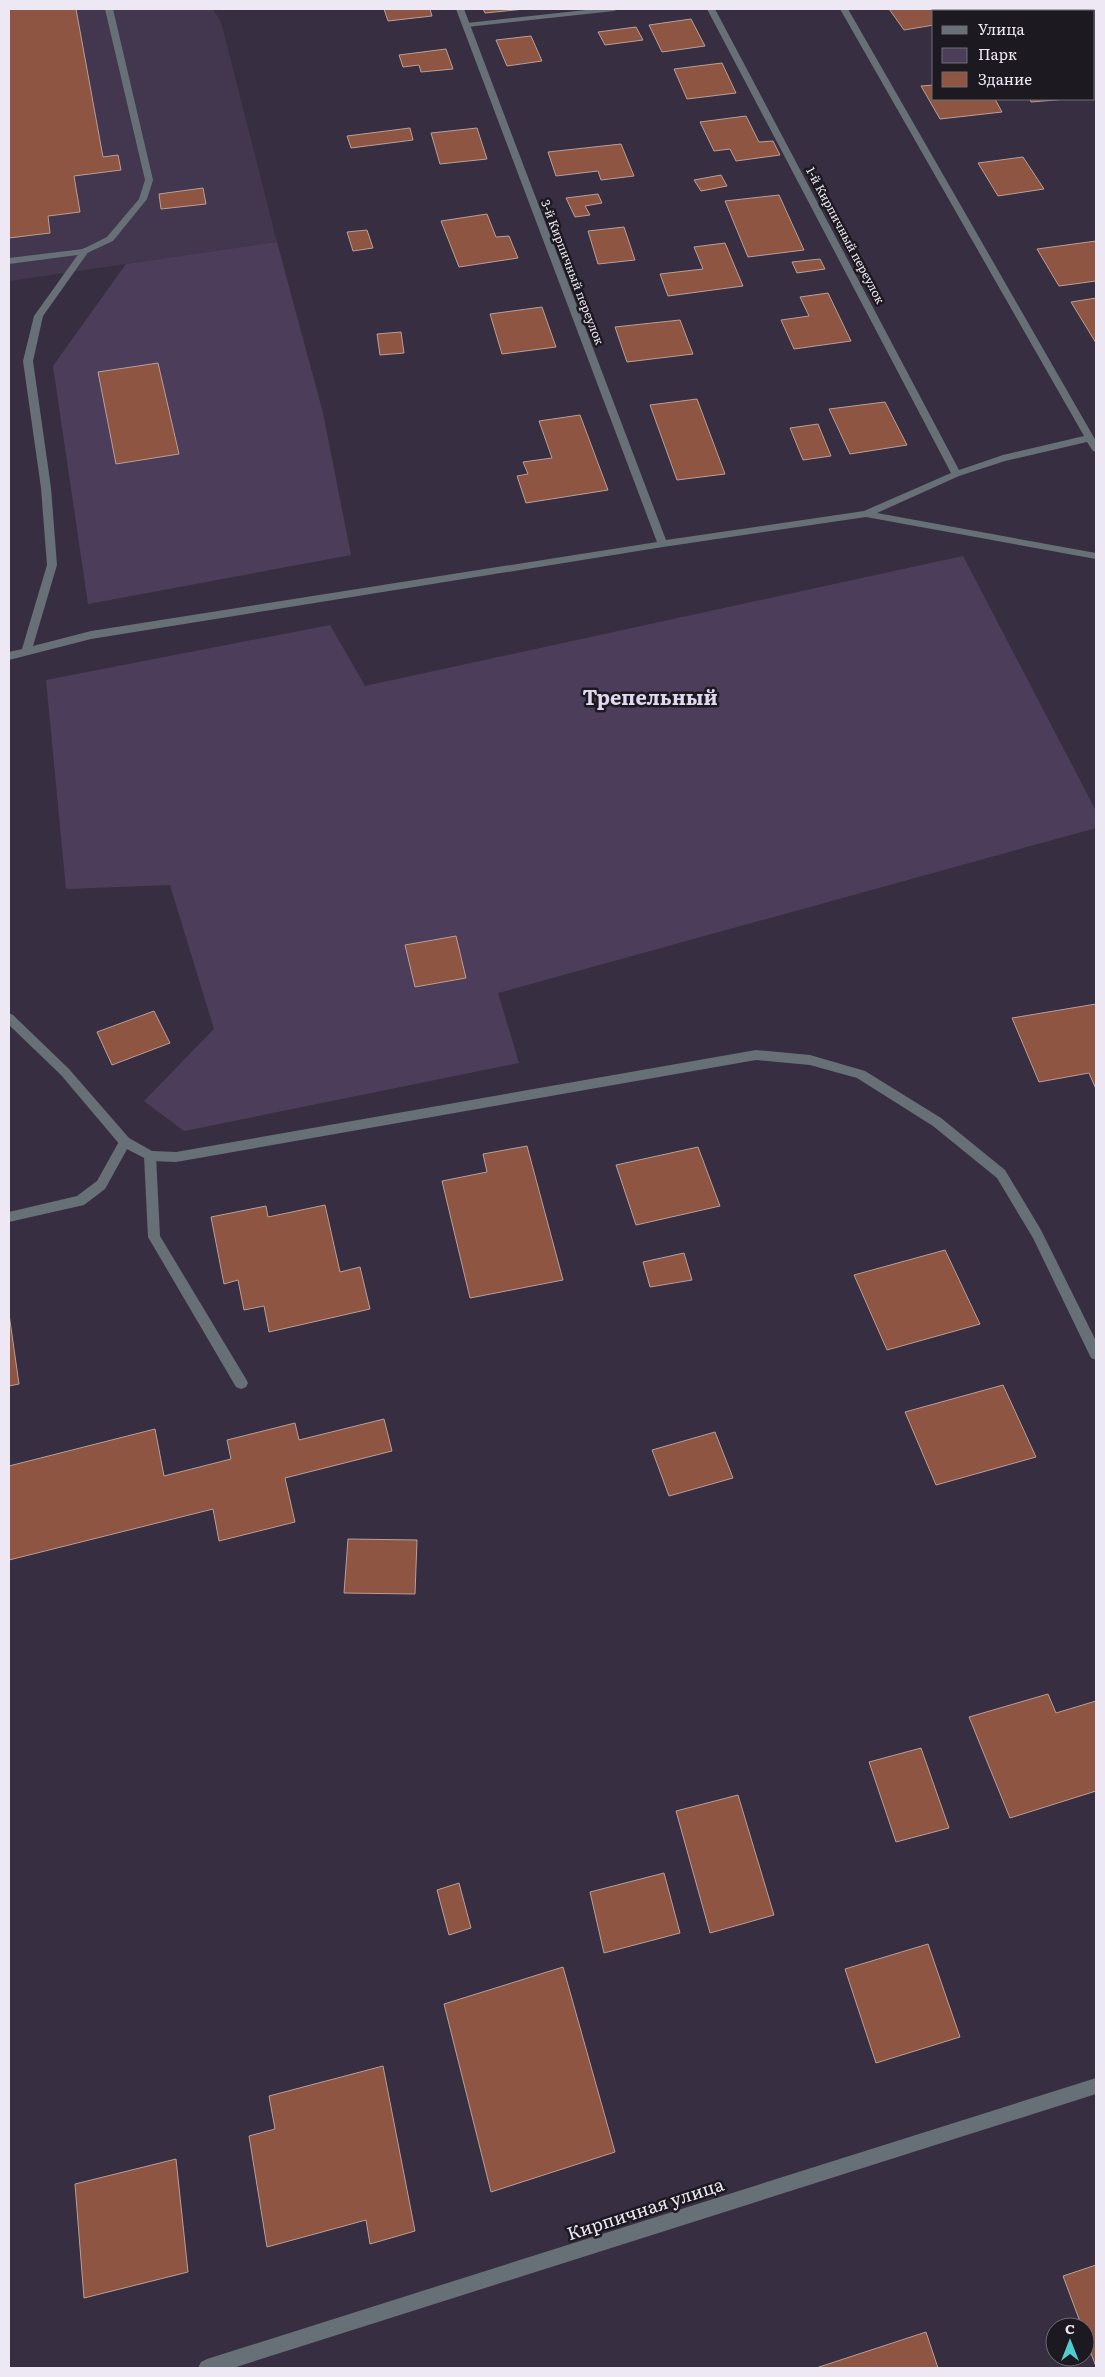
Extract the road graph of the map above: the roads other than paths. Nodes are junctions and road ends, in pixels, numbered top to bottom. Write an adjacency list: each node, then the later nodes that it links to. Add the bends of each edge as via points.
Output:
1 (109, 9): 7 (street, via 149,180 143,199 110,240)
2 (460, 9): 6 (street, 3-й Кирпичный переулок)
3 (614, 9): 6 (street)
4 (710, 9): 11 (street, 1-й Кирпичный переулок)
5 (844, 9): 9 (street)
6 (467, 25): 13 (street, 3-й Кирпичный переулок)
7 (85, 251): 8 (street); 15 (street, via 39,316 28,361 46,488 52,565)
8 (9, 261)
9 (1090, 438): 10 (street); 11 (street, via 1003,458)
10 (1096, 449)
11 (956, 474): 12 (street)
12 (866, 514): 13 (street); 14 (street)
13 (662, 544): 15 (street, via 91,635)
14 (1096, 556)
15 (26, 652): 16 (street)
16 (9, 656)
17 (9, 1018): 18 (street, via 65,1072)
18 (125, 1142): 19 (street); 20 (street, via 101,1185 80,1201)
19 (150, 1156): 21 (street, via 176,1157 756,1056 810,1060 861,1074 937,1122 1001,1174 1037,1234); 22 (street, via 154,1237)
20 (9, 1217)
21 (1096, 1354)
22 (242, 1383)
23 (1096, 2086): 24 (street, Кирпичная улица)
24 (207, 2368)

